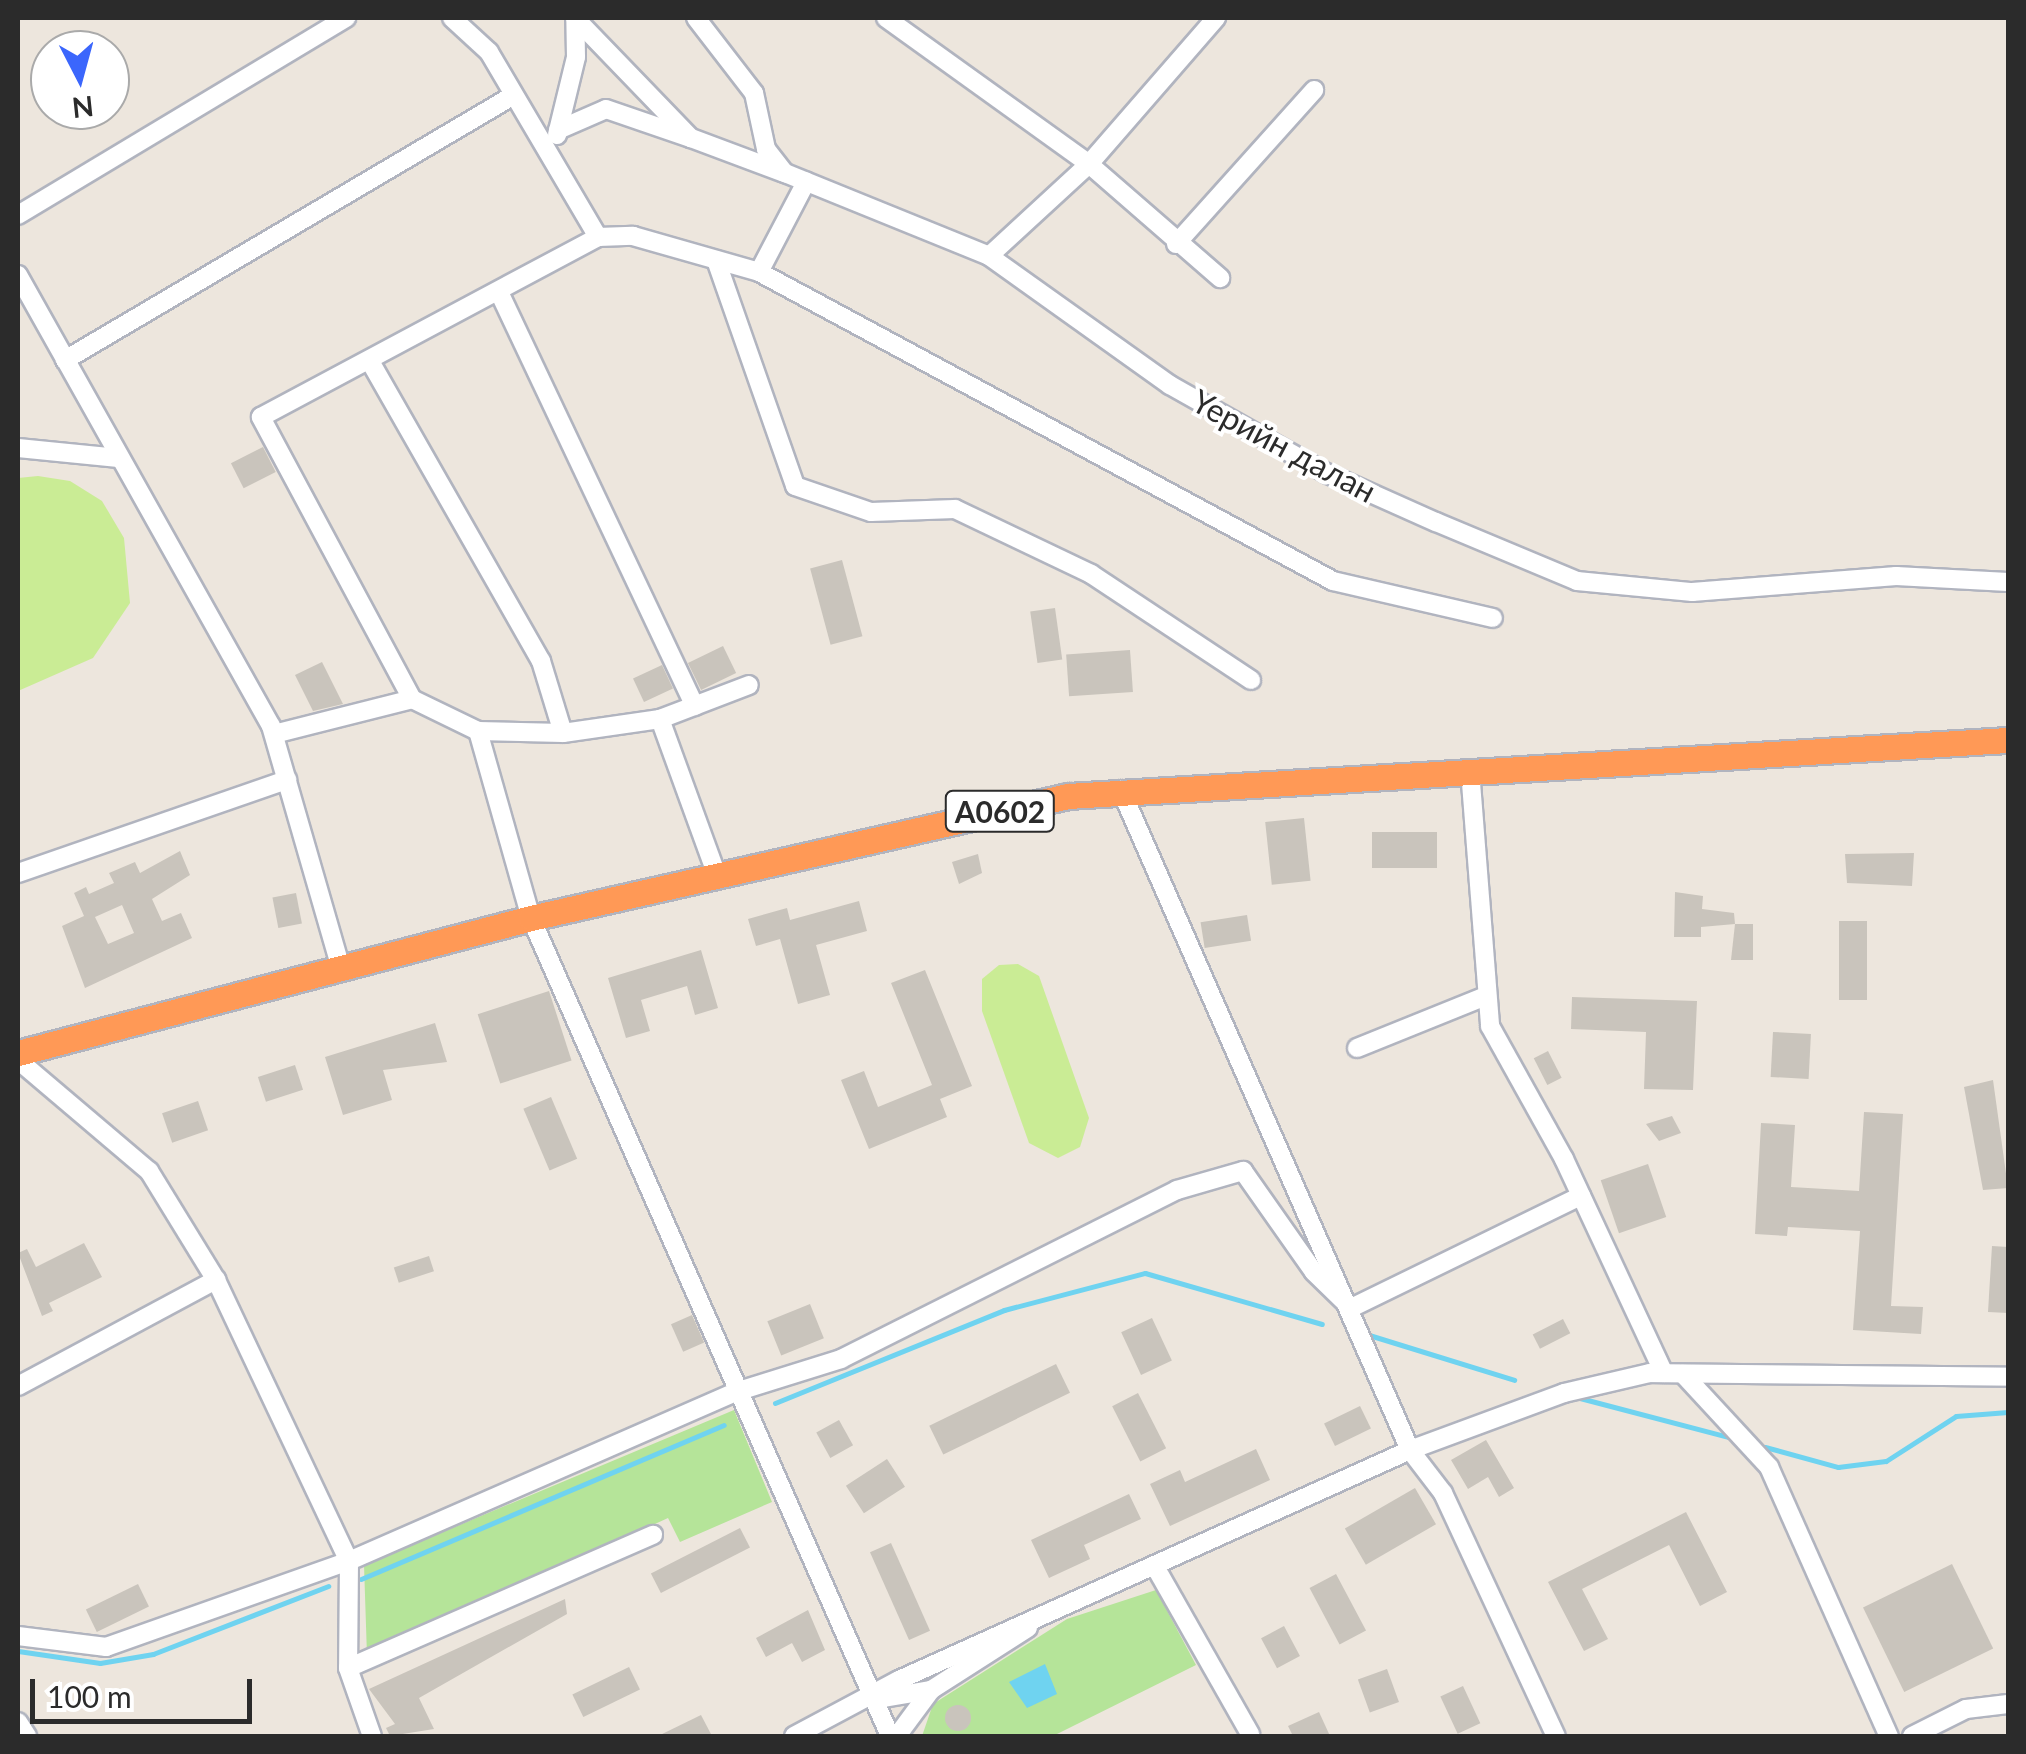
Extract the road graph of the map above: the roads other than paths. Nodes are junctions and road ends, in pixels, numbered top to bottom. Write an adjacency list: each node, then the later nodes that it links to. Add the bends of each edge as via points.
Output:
1 (346, 18): 15 (street)
2 (452, 18): 8 (street, via 489,52)
3 (575, 18): 9 (street, via 576,57); 10 (street)
4 (696, 18): 13 (street, via 754,93 766,150)
5 (886, 18): 12 (street)
6 (1216, 18): 12 (street)
7 (1314, 90): 17 (street)
8 (514, 95): 11 (street); 24 (street)
9 (558, 130): 10 (street, Үерийн далан, via 606,108); 11 (street)
10 (691, 138): 13 (street, Үерийн далан)
11 (552, 154): 16 (street)
12 (1089, 164): 17 (street); 18 (street, via 1036,205)
13 (784, 173): 14 (street, Үерийн далан)
14 (806, 182): 18 (street, Үерийн далан); 20 (street)
15 (18, 215)
16 (598, 238): 19 (street, via 633,236); 23 (street)
17 (1176, 244): 22 (street)
18 (989, 256): 28 (street, Үерийн далан, via 1170,385 1328,474 1577,581 1692,592 1896,576)
19 (716, 260): 20 (street); 30 (street, via 795,486 871,512 954,509 1091,574)
20 (759, 272): 29 (street, via 1333,581)
21 (18, 275): 24 (street)
22 (1220, 278)
23 (499, 292): 25 (street); 33 (street)
24 (65, 360): 27 (street)
25 (371, 363): 32 (street, via 261,417); 36 (street, via 542,661)
26 (18, 448): 27 (street)
27 (119, 458): 37 (street)
28 (2008, 582)
29 (1493, 618)
30 (1251, 680)
31 (749, 685): 33 (street)
32 (412, 699): 35 (street); 37 (street)
33 (695, 706): 34 (street)
34 (660, 719): 36 (street); 43 (street)
35 (478, 730): 36 (street); 44 (street)
36 (563, 733)
37 (274, 734): 40 (street)
38 (2008, 740): 39 (highway, A0602)
39 (1470, 770): 41 (highway, A0602); 46 (street)
40 (287, 780): 42 (street); 45 (street)
41 (1121, 790): 43 (highway, A0602); 51 (street)
42 (18, 874)
43 (717, 876): 44 (highway, A0602)
44 (531, 918): 45 (highway, A0602); 55 (street)
45 (340, 968): 48 (highway, A0602)
46 (1486, 996): 47 (street); 49 (street, via 1502,1056)
47 (1357, 1048)
48 (18, 1056): 50 (street, via 149,1171)
49 (1581, 1196): 51 (street); 52 (street)
50 (216, 1280): 54 (street); 58 (street)
51 (1351, 1308): 55 (street, via 1314,1272 1243,1172 1177,1190 841,1359); 56 (street)
52 (1673, 1373): 53 (street); 56 (street, via 1564,1393); 73 (street, via 1768,1467)
53 (2008, 1377)
54 (18, 1386)
55 (739, 1392): 58 (street); 64 (street)
56 (1410, 1450): 59 (street); 72 (street, via 1444,1493)
57 (653, 1534): 62 (street)
58 (350, 1561): 61 (street, via 106,1646); 62 (street)
59 (1157, 1570): 60 (street); 67 (street)
60 (1052, 1610): 63 (street, via 985,1662); 64 (street)
61 (18, 1636)
62 (348, 1668): 69 (street)
63 (931, 1690): 64 (street); 71 (street)
64 (874, 1700): 70 (street); 71 (street)
65 (2008, 1704): 74 (street, via 1966,1710)
66 (18, 1722): 68 (street)
67 (1250, 1734)
68 (27, 1736)
69 (372, 1736)
70 (794, 1736)
71 (894, 1736)
72 (1556, 1736)
73 (1889, 1736)
74 (1912, 1736)

